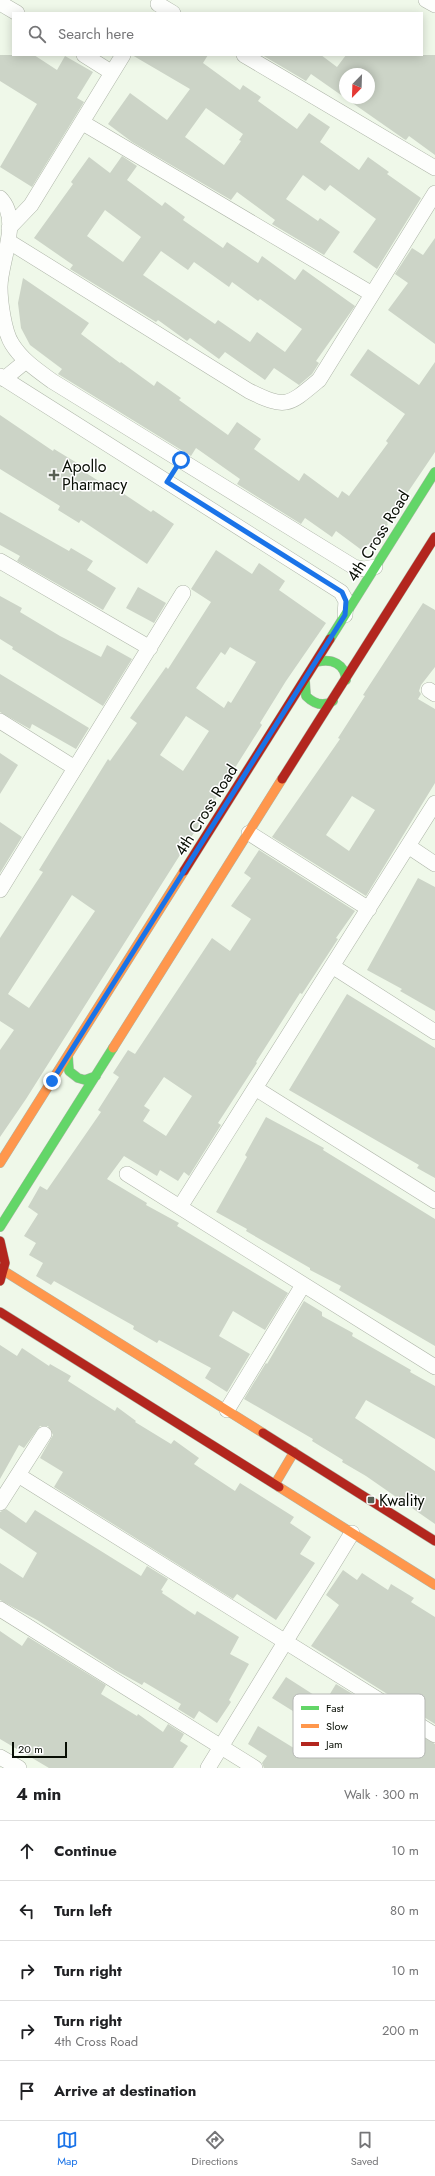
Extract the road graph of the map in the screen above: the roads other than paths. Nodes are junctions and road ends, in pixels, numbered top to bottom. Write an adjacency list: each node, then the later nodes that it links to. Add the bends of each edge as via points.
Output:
1 (426, 0): 4 (street)
2 (0, 3): 5 (street)
3 (157, 6): 6 (street)
4 (435, 6)
5 (15, 12)
6 (171, 12)
7 (86, 56): 10 (street)
8 (122, 56): 10 (street)
9 (246, 56): 12 (street)
10 (111, 72): 11 (street)
11 (83, 123): 15 (street, via 31,205); 16 (street)
12 (435, 168)
13 (435, 193): 16 (street)
14 (0, 198): 15 (street, via 9,216)
15 (8, 235): 16 (street, via 249,391 272,402 284,404 296,399 319,380); 17 (street, via 0,286 5,322 11,343)
16 (372, 294)
17 (26, 361): 18 (street); 19 (street, via 52,381)
18 (2, 377): 21 (street)
19 (181, 460): 21 (street); 24 (street, via 354,567)
20 (435, 472): 24 (street, 4th Cross Road)
21 (167, 482): 26 (street, via 342,592 346,601)
22 (435, 537): 29 (street)
23 (0, 561): 27 (street)
24 (375, 567): 26 (street, 4th Cross Road)
25 (183, 593): 27 (street)
26 (345, 615): 28 (street, 4th Cross Road)
27 (150, 648): 33 (street)
28 (317, 662): 29 (street, via 328,659 337,663 343,668); 30 (street, 4th Cross Road)
29 (346, 680): 31 (street)
30 (305, 681): 31 (street, via 306,696 313,702 325,705); 43 (street, 4th Cross Road)
31 (333, 701): 35 (street)
32 (0, 721): 33 (street)
33 (75, 768): 38 (street)
34 (435, 803): 36 (street)
35 (249, 833): 39 (street); 46 (street)
36 (408, 846): 37 (street); 39 (street)
37 (435, 864)
38 (0, 890)
39 (369, 909): 40 (street)
40 (332, 966): 41 (street); 48 (street)
41 (435, 1032)
42 (92, 1035): 43 (street)
43 (80, 1037): 45 (street, 4th Cross Road)
44 (106, 1044): 46 (street)
45 (68, 1056): 47 (street, via 69,1071 76,1078 89,1080); 49 (street, 4th Cross Road)
46 (109, 1056): 47 (street)
47 (96, 1076): 53 (street)
48 (255, 1088): 51 (street); 52 (street)
49 (0, 1163)
50 (127, 1174): 52 (street)
51 (435, 1201)
52 (180, 1207): 57 (street)
53 (0, 1227)
54 (0, 1241): 55 (street, via 5,1263)
55 (4, 1271): 56 (street); 60 (street)
56 (0, 1281)
57 (303, 1285): 59 (street); 60 (street)
58 (0, 1312): 64 (street)
59 (435, 1367)
60 (227, 1410): 62 (street)
61 (44, 1434): 63 (street)
62 (294, 1452): 64 (street); 67 (street)
63 (18, 1475): 65 (street); 70 (street)
64 (275, 1484): 66 (street)
65 (0, 1503)
66 (352, 1533): 68 (street); 70 (street)
67 (435, 1541)
68 (435, 1585)
69 (0, 1609): 74 (street)
70 (286, 1642): 71 (street); 74 (street)
71 (369, 1694)
72 (425, 1729): 73 (street)
73 (435, 1735)
74 (221, 1747): 77 (street); 78 (street)
75 (0, 1756): 76 (street)
76 (18, 1768)
77 (208, 1768)
78 (255, 1768)

